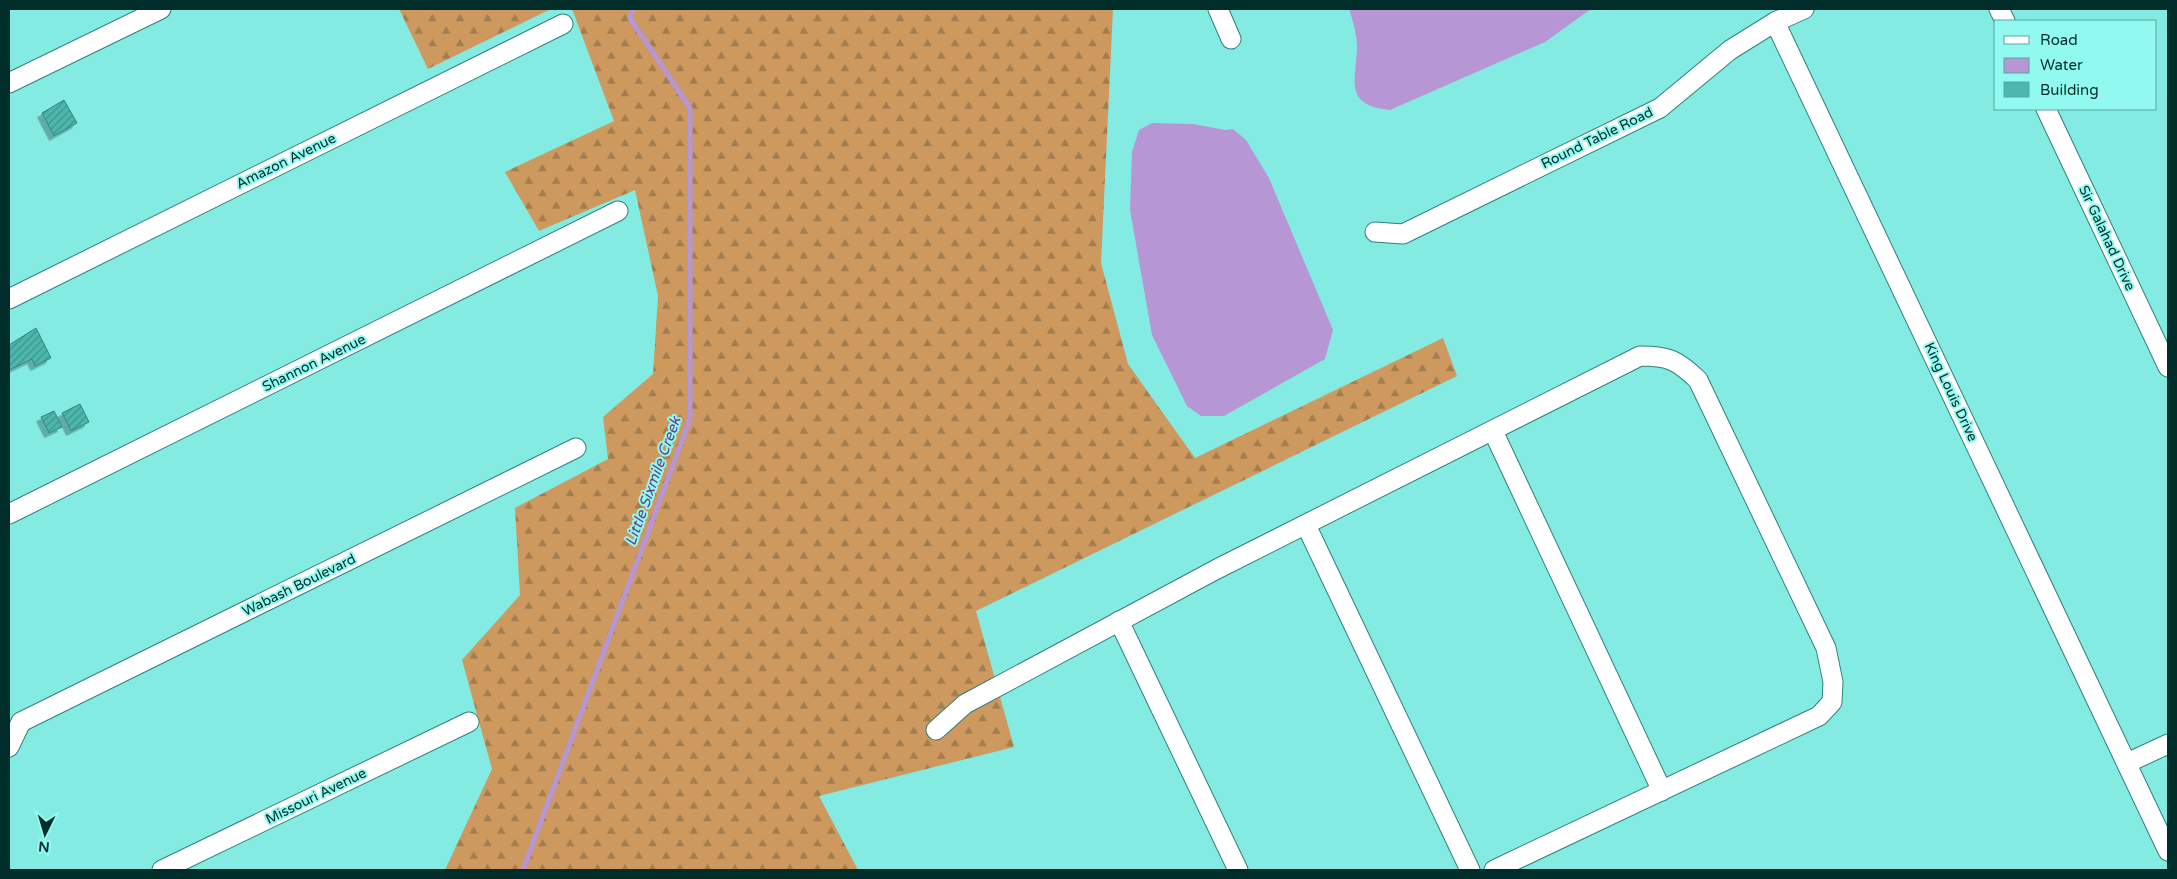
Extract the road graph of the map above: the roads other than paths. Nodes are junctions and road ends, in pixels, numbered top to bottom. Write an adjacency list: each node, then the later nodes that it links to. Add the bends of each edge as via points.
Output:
1 (162, 9): 7 (street)
2 (1218, 9): 6 (street)
3 (1804, 9): 4 (street, Round Table Road)
4 (1775, 22): 10 (street, Round Table Road, via 1730,50 1660,108 1402,234); 23 (street, King Louis Drive)
5 (563, 24): 11 (street, Amazon Avenue)
6 (1231, 39)
7 (9, 83)
8 (2046, 110): 12 (street, Sir Galahad Drive)
9 (618, 211): 15 (street, Shannon Avenue)
10 (1375, 232)
11 (9, 299)
12 (2168, 367)
13 (1492, 431): 16 (street); 24 (street); 24 (street, via 1640,356 1664,356 1680,363 1698,380 1826,648 1833,682 1832,702 1819,716)
14 (576, 448): 18 (street, Wabash Boulevard)
15 (9, 514)
16 (1306, 524): 17 (street); 28 (street)
17 (1119, 621): 20 (street, via 964,704); 27 (street)
18 (15, 722): 22 (street)
19 (469, 722): 26 (street, Missouri Avenue)
20 (936, 730)
21 (2168, 744): 23 (street)
22 (9, 747)
23 (2127, 763): 25 (street, King Louis Drive)
24 (1662, 791): 29 (street)
25 (2168, 851)
26 (162, 870)
27 (1238, 870)
28 (1470, 870)
29 (1494, 870)

